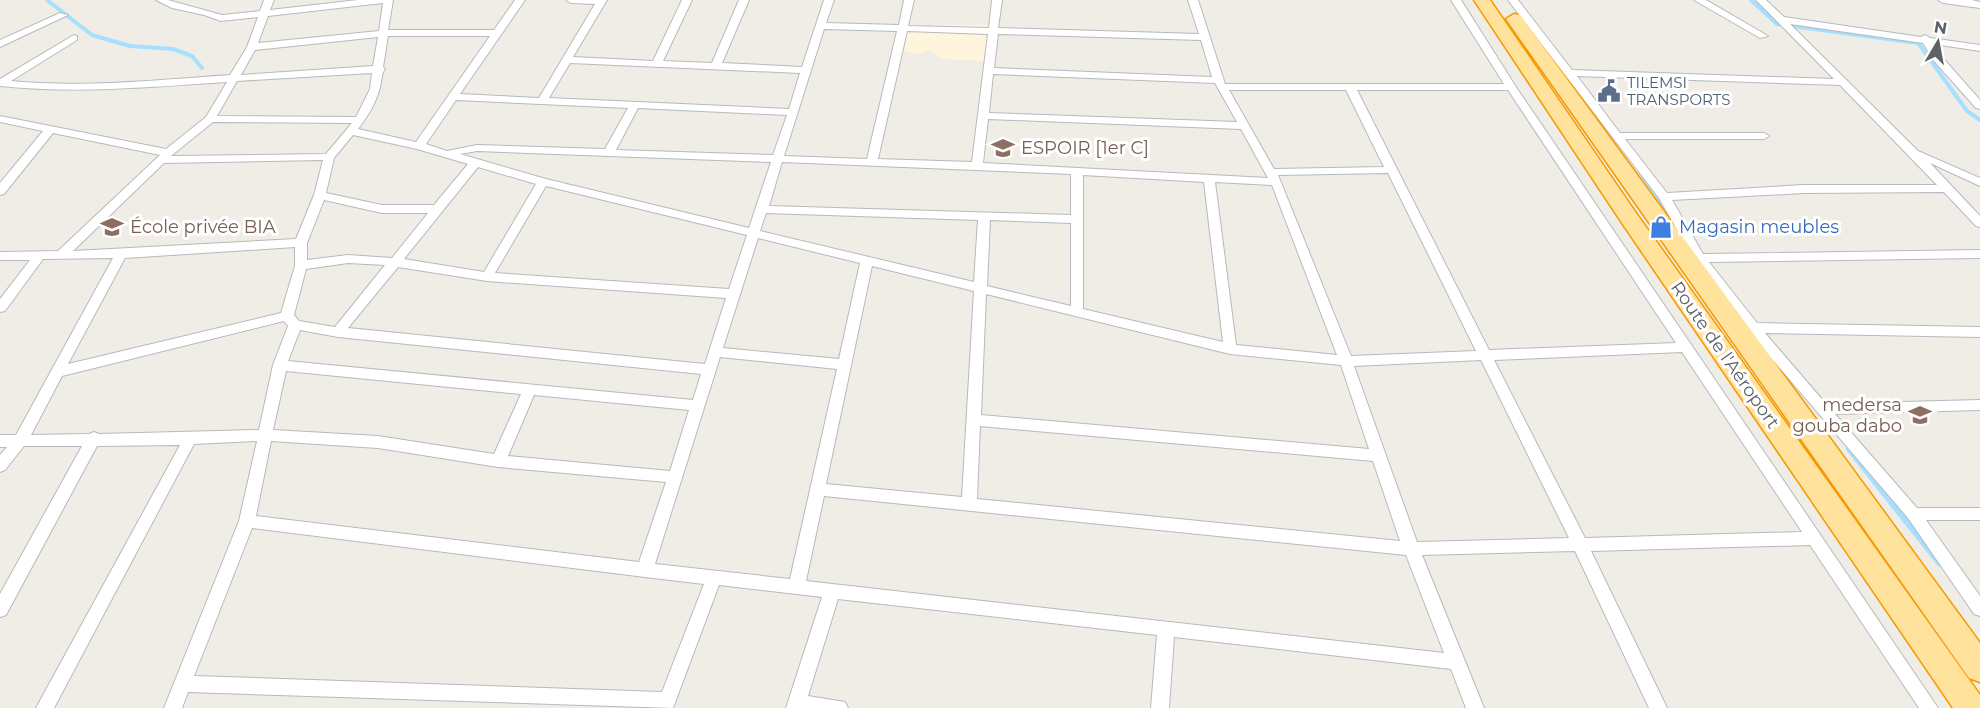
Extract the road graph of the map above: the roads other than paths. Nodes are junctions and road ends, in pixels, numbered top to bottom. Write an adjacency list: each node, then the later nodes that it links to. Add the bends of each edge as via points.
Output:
1 (161, 0): 25 (street, via 221,18)
2 (269, 0): 25 (street)
3 (383, 0): 25 (street)
4 (388, 0): 30 (street)
5 (520, 0): 31 (street)
6 (571, 0): 7 (street)
7 (602, 0): 39 (street)
8 (687, 0): 40 (street)
9 (744, 0): 41 (street)
10 (829, 0): 27 (street)
11 (909, 0): 28 (street)
12 (997, 0): 29 (street)
13 (1185, 0): 14 (street)
14 (1193, 0): 33 (street)
15 (1456, 0): 51 (street)
16 (1482, 0): 160 (highway, Route de l'Aéroport)
17 (1500, 0): 149 (highway, Route de l'Aéroport)
18 (1513, 0): 45 (street)
19 (1699, 0): 32 (street)
20 (1761, 0): 26 (street)
21 (1943, 0): 22 (street)
22 (1963, 2): 23 (street)
23 (1980, 5)
24 (63, 15): 36 (street)
25 (262, 15): 37 (street)
26 (1784, 20): 35 (street); 47 (street)
27 (820, 26): 28 (street); 43 (street)
28 (903, 29): 29 (street); 73 (street)
29 (993, 32): 33 (street); 44 (street)
30 (384, 33): 31 (street); 37 (street); 42 (street)
31 (496, 33): 52 (street)
32 (1763, 36)
33 (1204, 37): 49 (street)
34 (74, 38): 48 (street)
35 (1925, 39): 38 (street); 55 (street)
36 (0, 44)
37 (252, 47): 46 (street)
38 (1980, 48)
39 (567, 60): 40 (street); 53 (street)
40 (657, 63): 41 (street)
41 (716, 66): 43 (street)
42 (380, 69): 46 (street); 60 (street, via 375,89)
43 (807, 70): 56 (street)
44 (988, 71): 49 (street); 57 (street)
45 (1569, 73): 47 (street); 63 (street)
46 (234, 76): 48 (street, via 111,86); 59 (street)
47 (1844, 82): 66 (street)
48 (0, 83)
49 (1220, 83): 50 (street); 61 (street)
50 (1350, 87): 51 (street); 75 (street)
51 (1511, 87): 110 (street)
52 (453, 97): 53 (street); 65 (street)
53 (542, 101): 54 (street)
54 (635, 105): 56 (street); 67 (street)
55 (1980, 106)
56 (793, 112): 71 (street)
57 (983, 116): 61 (street); 74 (street)
58 (0, 119): 62 (street)
59 (210, 119): 60 (street); 69 (street)
60 (355, 125): 65 (street); 70 (street)
61 (1244, 126): 77 (street)
62 (50, 129): 69 (street); 82 (street)
63 (1617, 136): 64 (street); 84 (street)
64 (1764, 136)
65 (419, 146): 68 (street)
66 (1911, 150): 80 (street); 81 (street)
67 (609, 153): 68 (street, via 477,148); 71 (street)
68 (445, 154): 72 (street)
69 (164, 157): 70 (street); 96 (street)
70 (329, 157): 83 (street)
71 (778, 159): 73 (street); 86 (street)
72 (475, 163): 79 (street); 85 (street)
73 (873, 163): 74 (street)
74 (977, 166): 76 (street)
75 (1392, 170): 77 (street); 113 (street)
76 (1077, 171): 78 (street); 88 (street)
77 (1273, 177): 78 (street); 114 (street)
78 (1209, 178): 111 (street)
79 (543, 182): 90 (street); 101 (street)
80 (1980, 182)
81 (1947, 188): 84 (street, via 1804,189); 89 (street)
82 (0, 191)
83 (320, 195): 85 (street, via 382,208); 91 (street)
84 (1664, 197): 97 (street)
85 (438, 209): 99 (street)
86 (762, 209): 87 (street); 90 (street)
87 (984, 216): 88 (street); 102 (street)
88 (1077, 219): 105 (street)
89 (1980, 223)
90 (754, 232): 98 (street); 103 (street)
91 (301, 243): 92 (street); 100 (street)
92 (121, 254): 96 (street); 118 (street)
93 (1980, 254): 97 (street)
94 (0, 256): 95 (street)
95 (39, 256): 96 (street); 104 (street)
96 (60, 256)
97 (1699, 258): 107 (street)
98 (867, 260): 102 (street); 116 (street)
99 (397, 261): 100 (street, via 317,261); 101 (street); 108 (street)
100 (300, 266): 106 (street)
101 (487, 277): 103 (street)
102 (980, 287): 105 (street); 123 (street)
103 (734, 294): 112 (street)
104 (0, 308)
105 (1077, 311): 111 (street)
106 (291, 321): 108 (street); 115 (street); 118 (street)
107 (1753, 328): 109 (street); 122 (street)
108 (338, 332): 117 (street)
109 (1980, 332)
110 (1686, 347): 113 (street); 138 (street)
111 (1230, 349): 114 (street)
112 (716, 352): 116 (street); 117 (street)
113 (1485, 355): 114 (street); 139 (street)
114 (1346, 361): 129 (street)
115 (280, 365): 119 (street); 124 (street)
116 (845, 365): 133 (street)
117 (710, 370): 121 (street)
118 (58, 372): 127 (street)
119 (529, 391): 121 (street); 130 (street)
120 (1980, 405): 122 (street)
121 (698, 406): 132 (street)
122 (1823, 410): 135 (street)
123 (973, 420): 129 (street); 134 (street)
124 (267, 435): 126 (street); 130 (street, via 378,442); 137 (street)
125 (94, 438): 126 (street); 127 (street); 146 (street)
126 (190, 439): 153 (street)
127 (21, 440): 128 (street); 131 (street)
128 (0, 441)
129 (1380, 456): 140 (street)
130 (498, 461): 132 (street)
131 (0, 466)
132 (675, 477): 141 (street)
133 (818, 489): 134 (street); 143 (street)
134 (969, 504): 140 (street)
135 (1913, 514): 136 (street); 145 (street)
136 (1980, 514)
137 (247, 520): 141 (street); 150 (street)
138 (1814, 538): 139 (street); 159 (street)
139 (1580, 544): 140 (street); 158 (street)
140 (1411, 549): 148 (street)
141 (645, 570): 142 (street)
142 (714, 578): 143 (street); 151 (street)
143 (796, 588): 144 (street)
144 (832, 592): 147 (street); 152 (street)
145 (1980, 609)
146 (0, 610)
147 (1166, 629): 148 (street); 156 (street)
148 (1458, 662): 157 (street)
149 (1980, 668)
150 (183, 684): 151 (street); 154 (street)
151 (665, 704)
152 (796, 705): 155 (street)
153 (45, 708)
154 (173, 708)
155 (839, 708)
156 (1160, 708)
157 (1475, 708)
158 (1658, 708)
159 (1929, 708)
160 (1971, 708)

